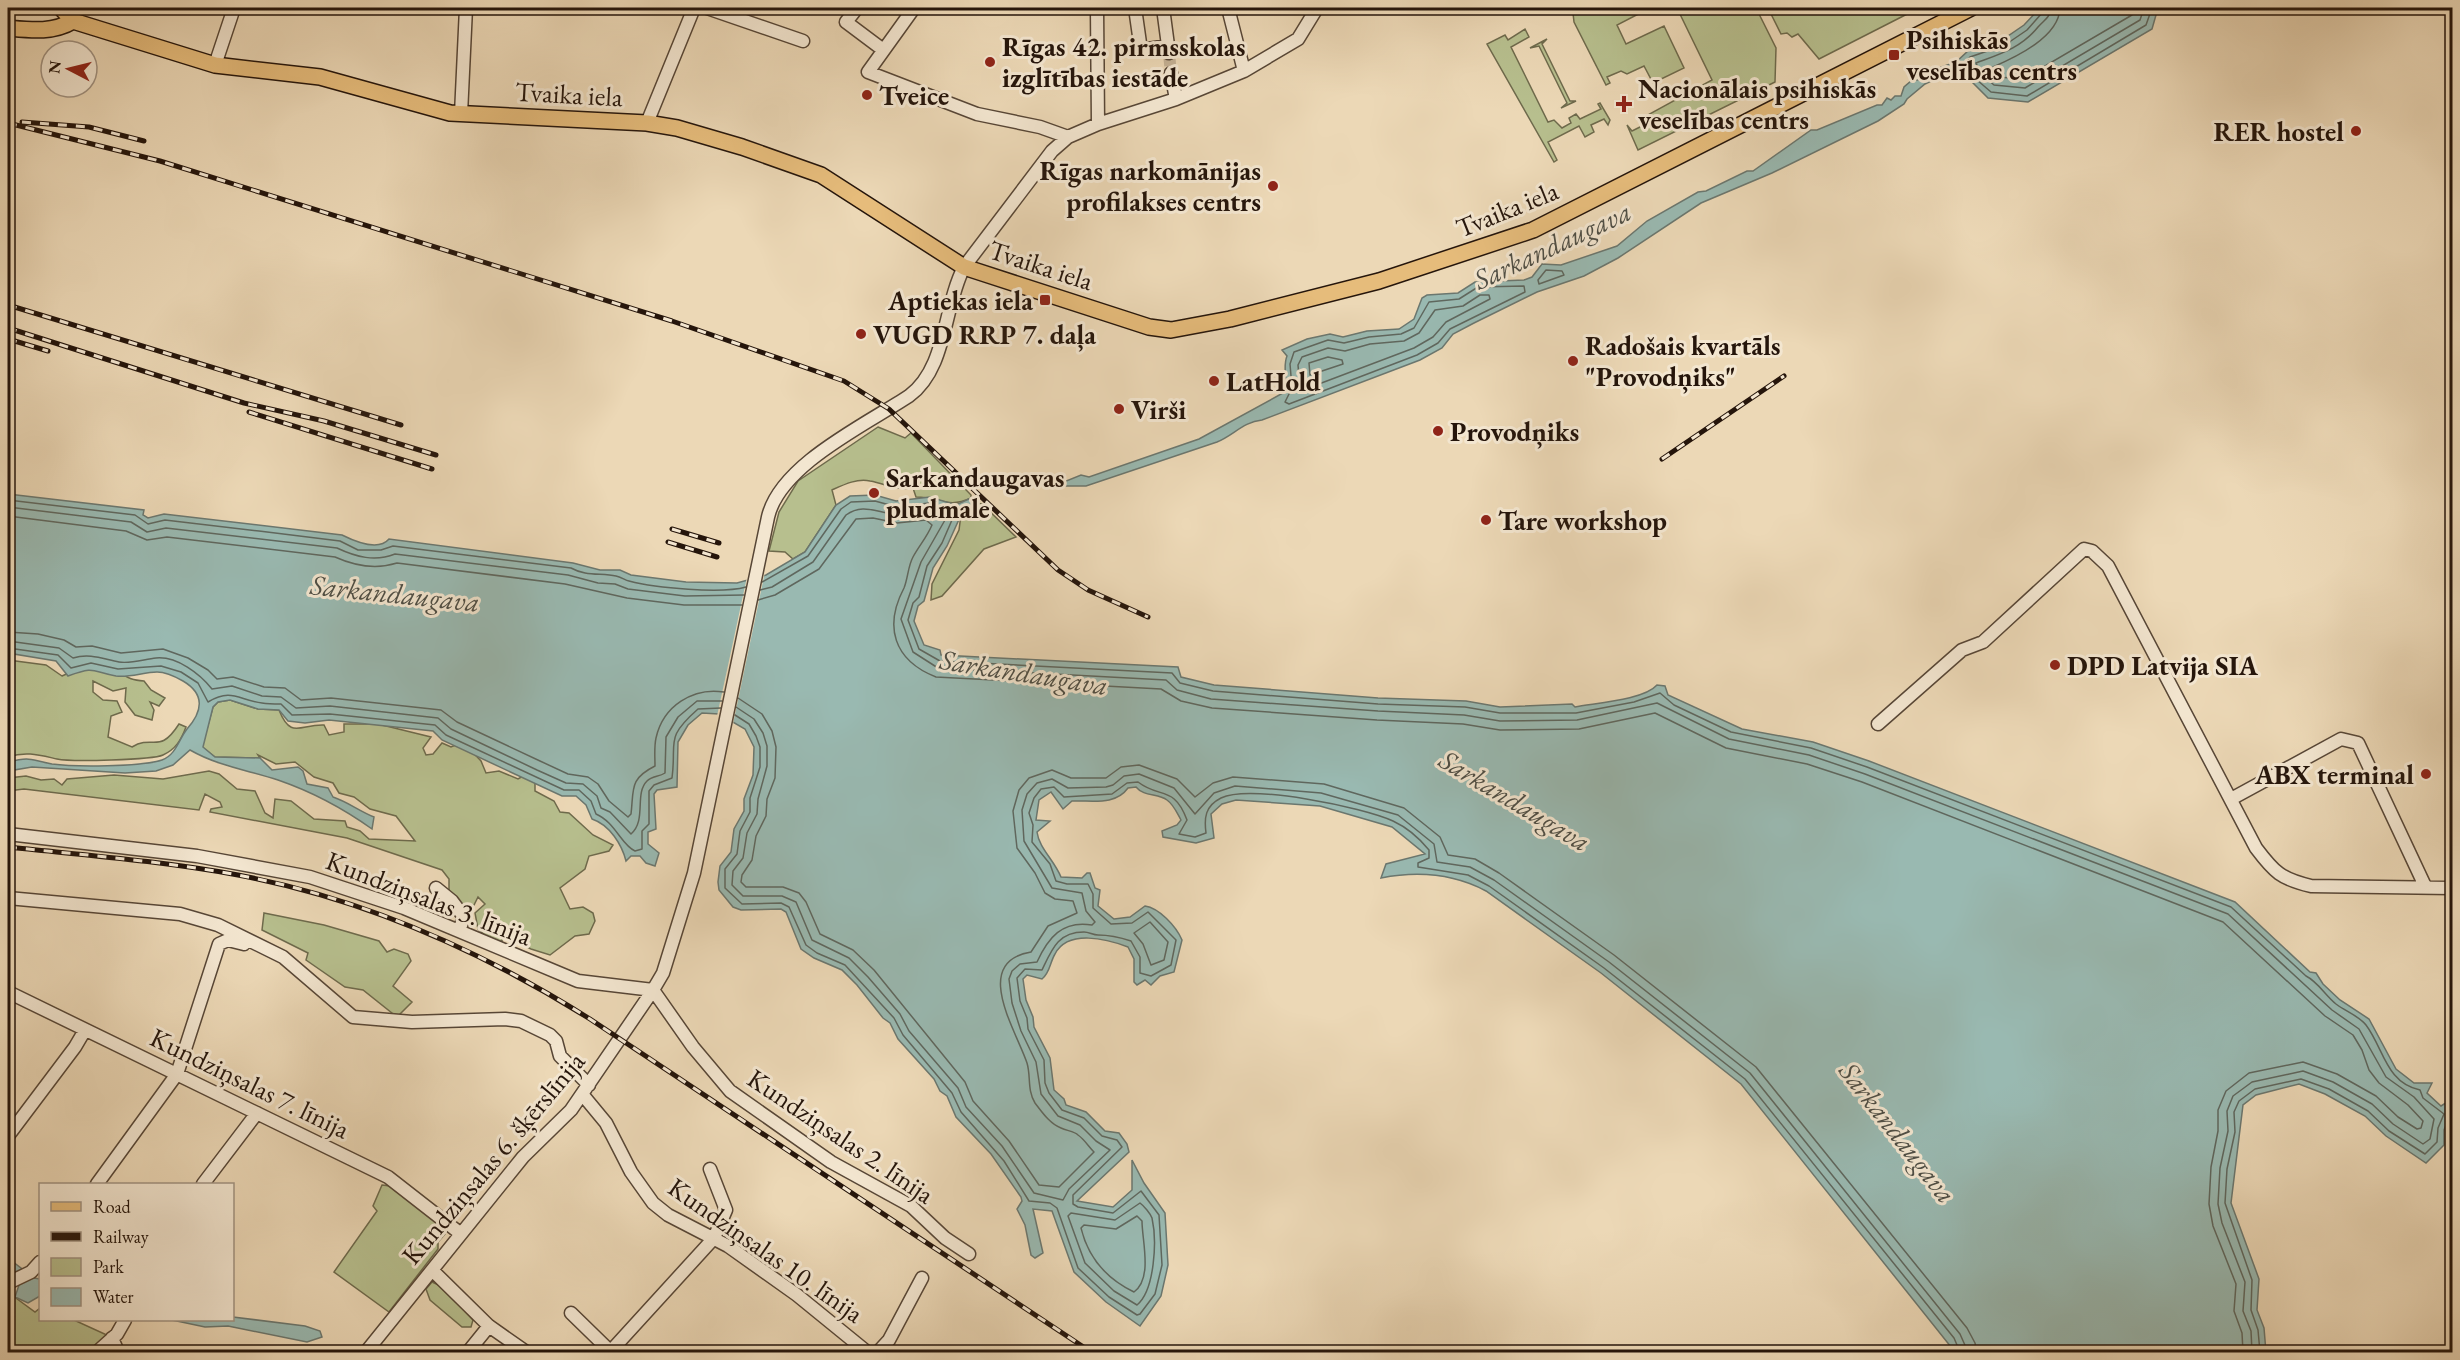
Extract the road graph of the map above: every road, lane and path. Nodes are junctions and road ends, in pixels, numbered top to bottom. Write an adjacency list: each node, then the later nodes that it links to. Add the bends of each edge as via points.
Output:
1 (61, 8): 14 (main road)
2 (234, 8): 18 (street)
3 (466, 8): 22 (street)
4 (694, 8): 23 (street)
5 (707, 8): 16 (street)
6 (857, 8): 17 (street, via 846,22)
7 (914, 8): 17 (street)
8 (1097, 8): 24 (street)
9 (1135, 8): 10 (street, via 1141,51 1168,50)
10 (1163, 8)
11 (1228, 8): 19 (street)
12 (1317, 8): 19 (street, via 1298,39)
13 (1971, 8): 26 (main road, Tvaika iela, via 1533,230 1420,269 1273,309 1190,328 1161,330)
14 (73, 21): 15 (main road, via 44,30); 18 (main road, Tvaika iela)
15 (8, 28)
16 (803, 41)
17 (882, 49): 25 (street, via 868,72 976,114 1040,126)
18 (215, 65): 22 (main road, Tvaika iela, via 320,77)
19 (1244, 70): 21 (street)
20 (1171, 73): 21 (street)
21 (1176, 99): 24 (street)
22 (461, 114): 23 (main road, Tvaika iela)
23 (647, 123): 26 (main road, Tvaika iela, via 720,140 821,175)
24 (1098, 124): 25 (street)
25 (1068, 137): 26 (street, via 1040,165)
26 (964, 267): 36 (street, Kundziņsalas 6. šķērslīnija, via 925,383 793,474 773,500 687,903 663,973)
27 (1878, 724): 28 (street, via 1962,650 1983,642 2084,549 2092,551 2108,567)
28 (2230, 799): 30 (street, via 2273,871 2292,881 2311,886); 30 (street, via 2341,739 2358,743)
29 (8, 834): 34 (street, Kundziņsalas 3. līnija, via 197,856 277,870 372,896)
30 (2425, 886): 32 (street)
31 (436, 888): 34 (street, via 464,917)
32 (2452, 888)
33 (8, 898): 35 (street, Kundziņsalas 10. līnija, via 180,914 218,925)
34 (459, 931): 36 (street, Kundziņsalas 3. līnija, via 578,981)
35 (261, 946): 39 (street, via 228,940 219,944); 40 (street, Kundziņsalas 10. līnija, via 283,957 353,1017 412,1022 505,1019 540,1029 556,1041 560,1056)
36 (653, 990): 40 (street, Kundziņsalas 6. šķērslīnija); 48 (street, Kundziņsalas 2. līnija, via 730,1091 831,1162 911,1206)
37 (8, 993): 38 (street, Kundziņsalas 7. līnija)
38 (85, 1030): 39 (street, Kundziņsalas 7. līnija); 42 (street)
39 (177, 1074): 41 (street, Kundziņsalas 7. līnija); 44 (street)
40 (586, 1090): 46 (street, Kundziņsalas 6. šķērslīnija, via 523,1157); 47 (street, Kundziņsalas 10. līnija, via 631,1172 653,1203)
41 (257, 1113): 45 (street); 46 (street, Kundziņsalas 7. līnija, via 388,1177)
42 (8, 1136)
43 (710, 1169): 47 (street, via 726,1210)
44 (98, 1183)
45 (204, 1183)
46 (461, 1234): 50 (street, Kundziņsalas 6. šķērslīnija)
47 (714, 1238): 57 (street); 63 (street, Kundziņsalas 10. līnija, via 797,1295)
48 (969, 1254)
49 (39, 1263): 52 (street)
50 (432, 1270): 55 (street); 60 (street, Kundziņsalas 6. šķērslīnija)
51 (922, 1278): 64 (street)
52 (12, 1282)
53 (571, 1313): 57 (street)
54 (124, 1321): 56 (street)
55 (489, 1326): 61 (street); 62 (street)
56 (112, 1338): 58 (street); 59 (street)
57 (611, 1352)
58 (97, 1353)
59 (118, 1353)
60 (366, 1353)
61 (468, 1353)
62 (526, 1353)
63 (867, 1353)
64 (878, 1353)

